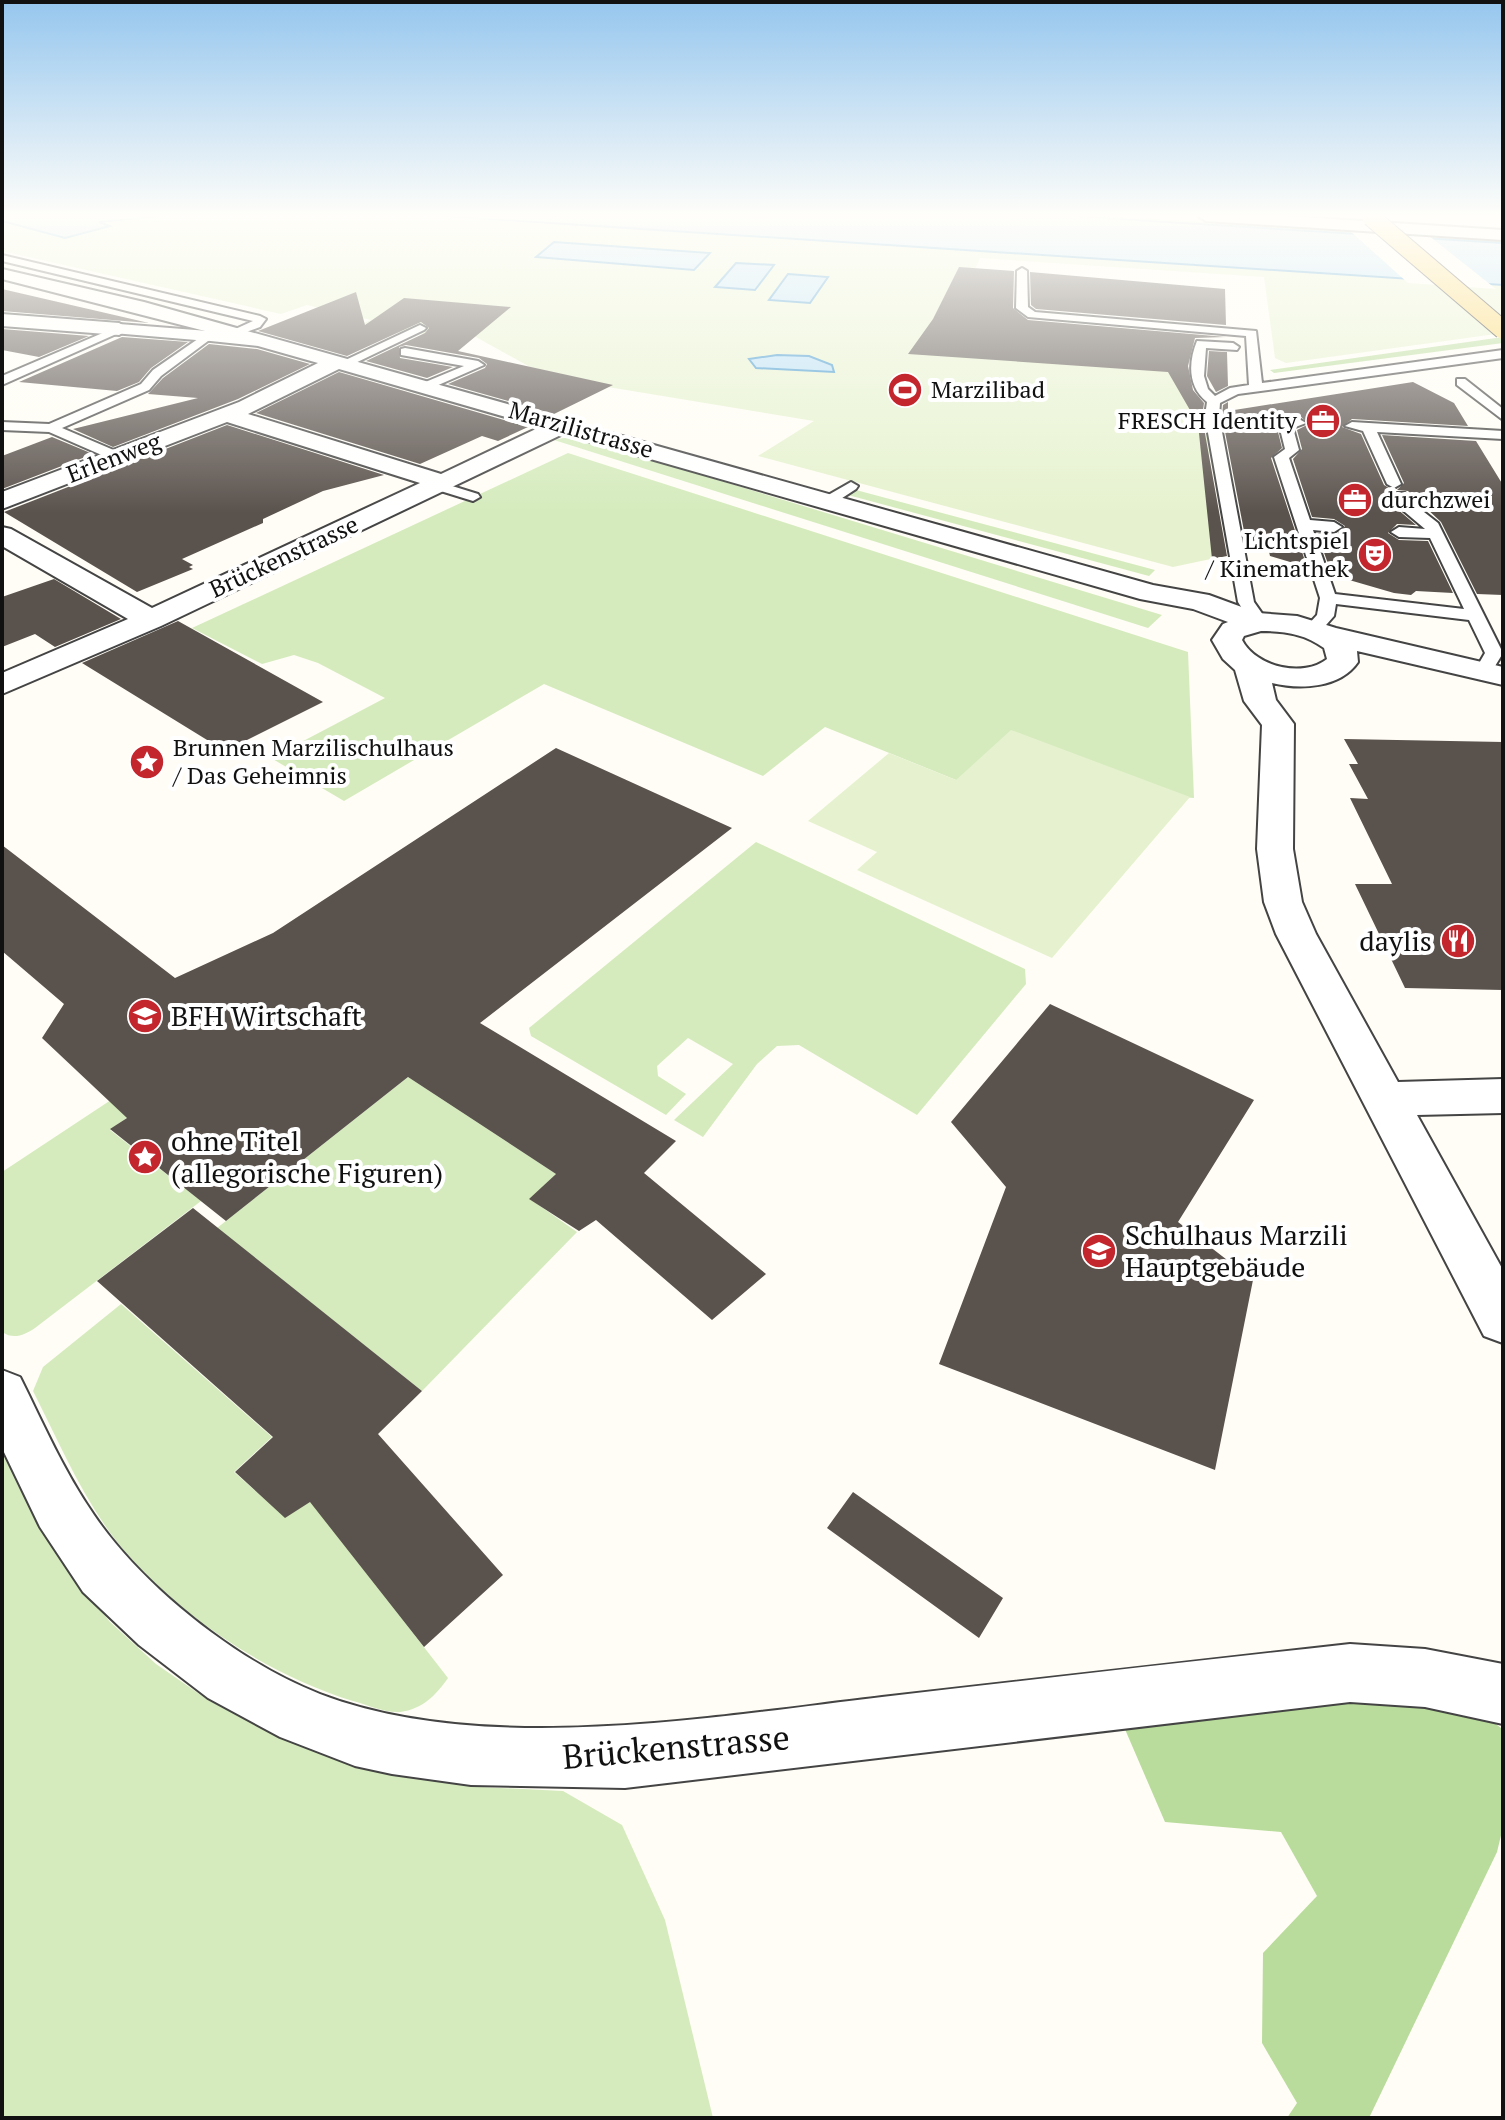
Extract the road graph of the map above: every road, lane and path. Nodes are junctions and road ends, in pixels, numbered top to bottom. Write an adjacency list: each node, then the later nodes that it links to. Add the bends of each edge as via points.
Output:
1 (169, 315): 10 (street)
2 (243, 315): 10 (lane, via 260,319)
3 (1039, 315): 14 (lane, via 1252,333)
4 (1485, 315): 9 (main road, bridge)
5 (2, 320): 8 (street, Marzilistrasse)
6 (420, 328): 17 (lane)
7 (119, 329): 8 (street, Marzilistrasse); 11 (street, Marzilistrasse); 18 (lane)
8 (85, 330): 13 (lane, Marzilistrasse)
9 (1503, 330)
10 (235, 333): 12 (street)
11 (208, 336): 12 (street, Marzilistrasse); 30 (lane, via 145,387)
12 (259, 340): 17 (street, Marzilistrasse)
13 (53, 343)
14 (1253, 348): 21 (lane); 22 (lane, via 1201,344 1195,376)
15 (405, 352): 20 (lane, via 478,365)
16 (1503, 354): 21 (lane)
17 (340, 363): 20 (street, Marzilistrasse); 23 (street, Erlenweg)
18 (2, 381)
19 (1461, 382): 24 (lane)
20 (427, 386): 26 (street, Marzilistrasse)
21 (1256, 388): 22 (lane)
22 (1214, 401): 43 (lane, via 1212,416)
23 (227, 415): 32 (street, Erlenweg); 33 (street)
24 (1503, 416)
25 (1299, 423): 36 (lane, via 1286,425 1292,450 1281,457)
26 (563, 425): 33 (street, Brückenstrasse); 41 (street, Marzilistrasse, via 839,493)
27 (2, 426): 30 (lane)
28 (1352, 426): 29 (lane)
29 (1368, 427): 31 (lane); 39 (lane, via 1404,504)
30 (51, 428): 32 (lane)
31 (1503, 435)
32 (118, 457): 35 (street, Erlenweg)
33 (439, 484): 34 (lane); 45 (street, Brückenstrasse)
34 (473, 497)
35 (2, 501)
36 (1303, 524): 37 (lane); 42 (lane)
37 (1334, 527)
38 (1399, 532): 39 (lane)
39 (1436, 534): 44 (lane)
40 (2, 535): 45 (street)
41 (1150, 593): 43 (street, Marzilistrasse); 47 (street, Marzilistrasse)
42 (1328, 598): 44 (lane); 46 (lane)
43 (1244, 614): 46 (street, Marzilistrasse); 47 (street, via 1233,630)
44 (1476, 616): 50 (lane, via 1494,653)
45 (151, 620): 51 (street, Brückenstrasse)
46 (1320, 632): 48 (street, Marzilistrasse); 49 (street, via 1344,656)
47 (1237, 652): 49 (street, Marzilistrasse, via 1279,675); 52 (street, via 1255,678 1260,701)
48 (1445, 665): 49 (street, Marzilistrasse); 50 (street)
49 (1326, 672): 52 (street)
50 (1493, 674)
51 (2, 685)
52 (1278, 724): 54 (street, via 1275,849 1283,902)
53 (1503, 1096): 54 (street)
54 (1384, 1099): 55 (street)
55 (1503, 1320)
56 (2, 1393): 57 (street, Brückenstrasse, via 62,1512 103,1572 161,1627 215,1670 270,1701 322,1725 379,1739 445,1752 625,1757 1350,1673 1425,1678)
57 (1503, 1694)

